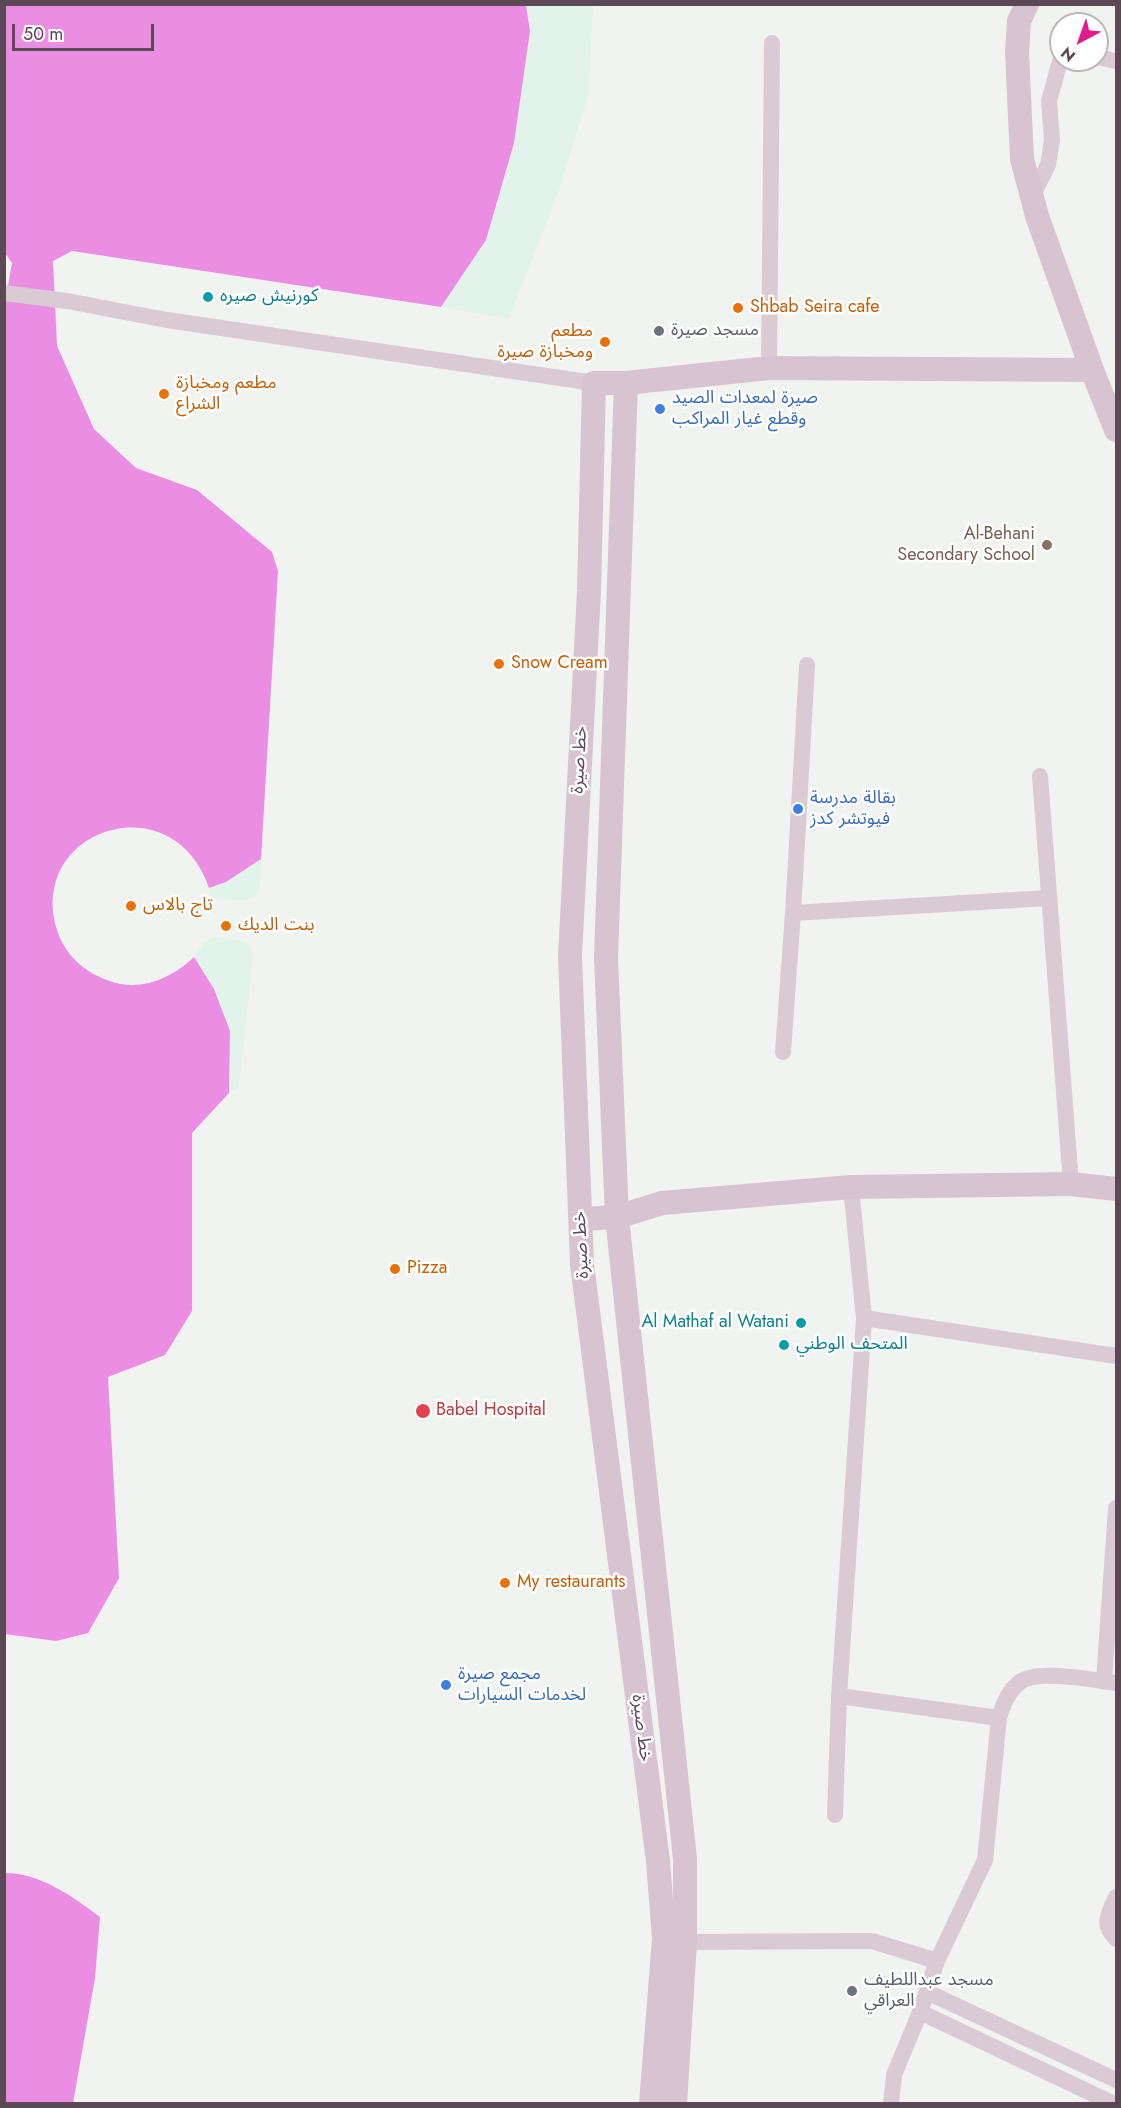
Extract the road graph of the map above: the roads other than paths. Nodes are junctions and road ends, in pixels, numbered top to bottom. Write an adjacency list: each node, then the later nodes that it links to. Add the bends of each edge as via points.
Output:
1 (1027, 4): 4 (street, via 1019,21 1017,53 1022,159)
2 (771, 43): 6 (street)
3 (1056, 72): 4 (street, via 1049,101 1052,140 1048,165)
4 (1032, 197): 7 (street)
5 (4, 292): 8 (street, via 167,320)
6 (768, 368): 7 (street); 9 (street)
7 (1092, 370): 10 (street)
8 (594, 382): 9 (street); 20 (street, خط صيرة, via 589,591 570,956)
9 (626, 383): 19 (street, خط صيرة, via 606,958)
10 (1116, 430)
11 (807, 665): 14 (street)
12 (1040, 776): 13 (street)
13 (1048, 898): 14 (street); 16 (street)
14 (794, 913): 15 (street)
15 (783, 1052)
16 (1071, 1184): 17 (street); 18 (street)
17 (851, 1187): 19 (street, via 662,1203); 21 (street)
18 (1116, 1189)
19 (617, 1217): 20 (street); 29 (street, خط صيرة, via 685,1859)
20 (581, 1219): 29 (street, خط صيرة, via 582,1264 658,1861)
21 (864, 1318): 22 (street); 25 (street)
22 (1116, 1356)
23 (1116, 1508): 24 (street)
24 (1110, 1682): 26 (street, via 1038,1675 1021,1681 1003,1703)
25 (839, 1696): 26 (street); 27 (street)
26 (999, 1718): 31 (street, via 985,1860)
27 (836, 1815)
28 (1116, 1898): 30 (street, via 1106,1924)
29 (674, 1940): 31 (street, via 872,1941); 35 (street, خط صيرة); 36 (street, خط صيرة)
30 (1116, 1940)
31 (937, 1961): 32 (street)
32 (927, 1992): 33 (street); 34 (street)
33 (920, 2012): 37 (street, via 894,2075); 38 (street)
34 (1116, 2080)
35 (651, 2103)
36 (675, 2103)
37 (891, 2103)
38 (1114, 2103)

